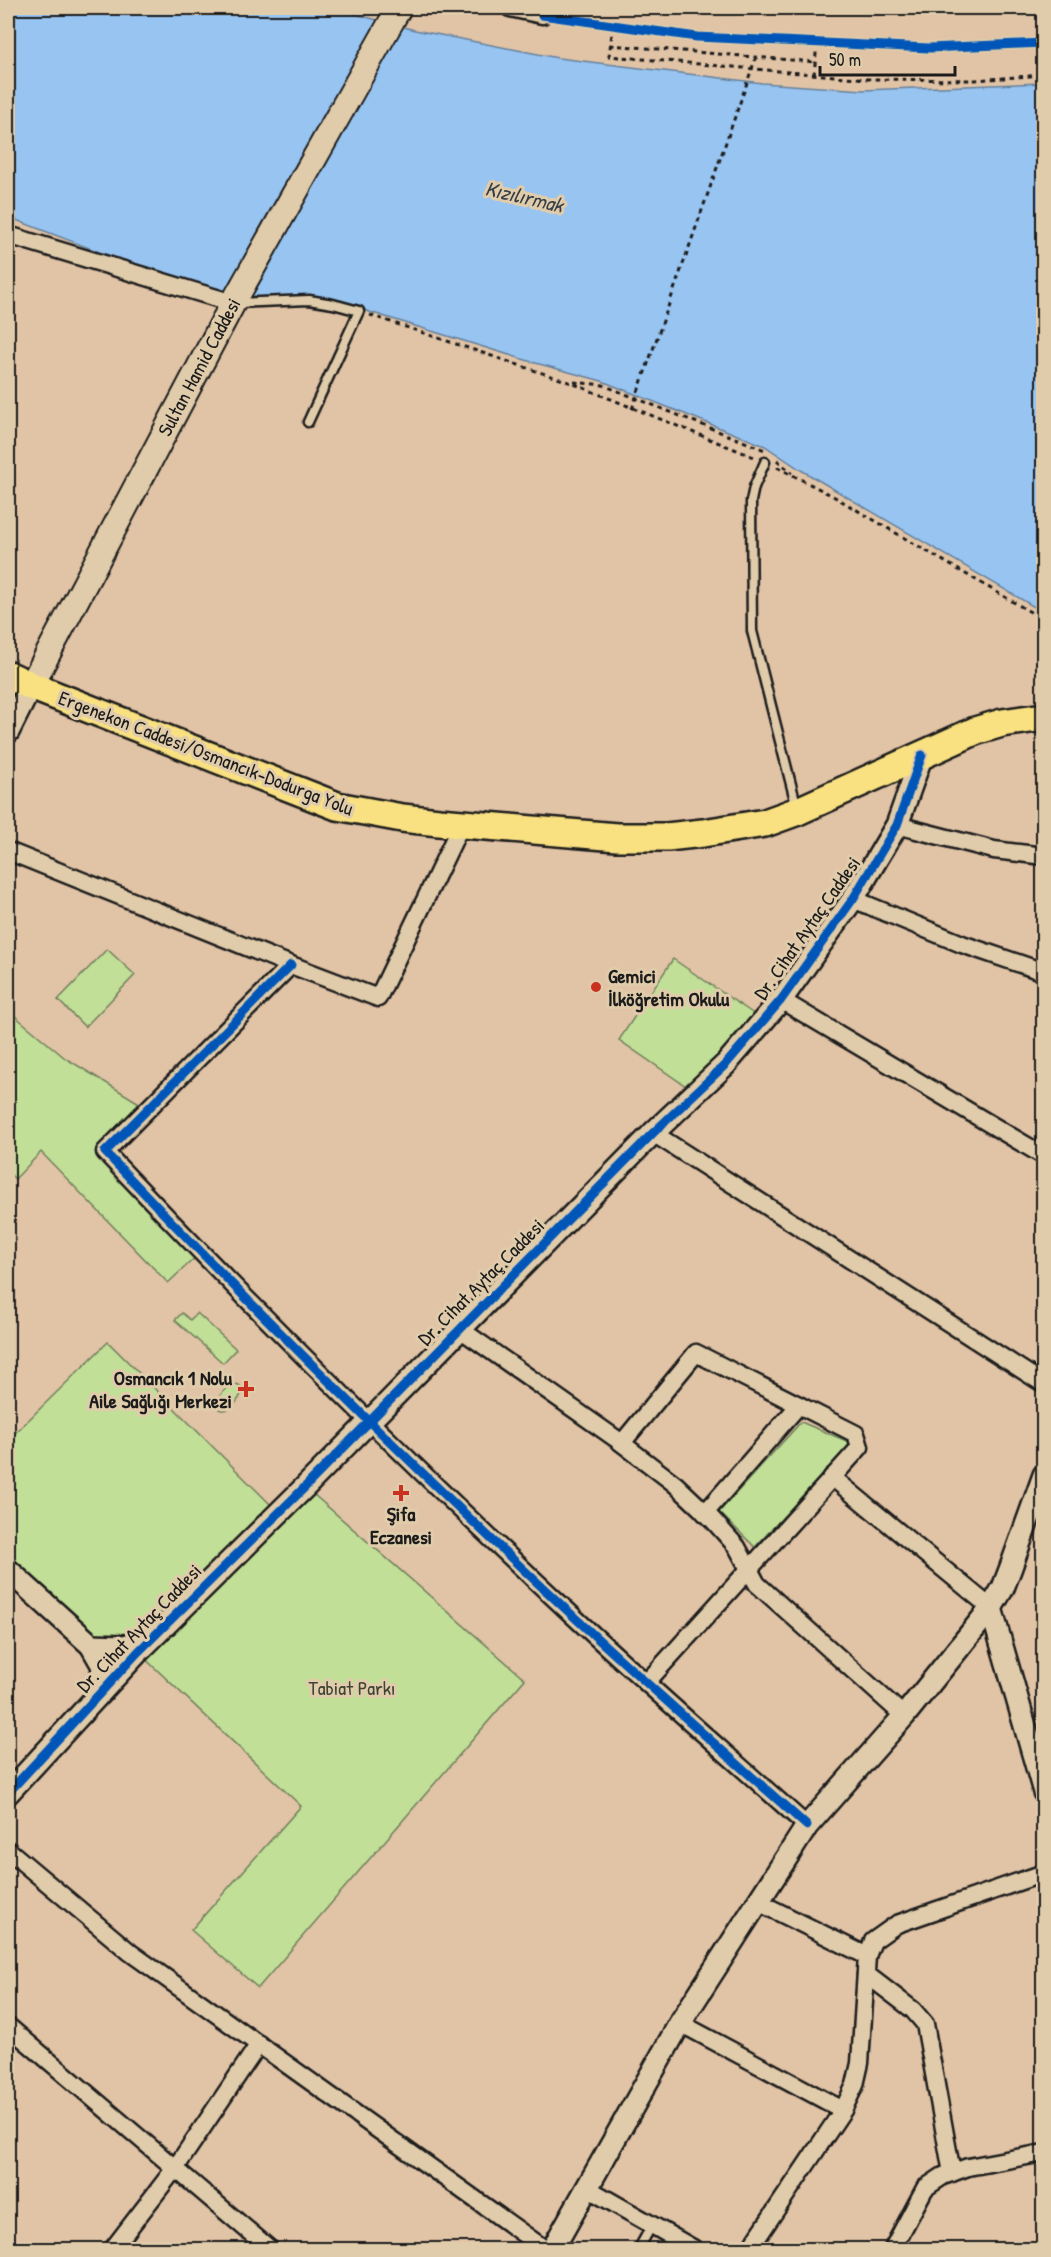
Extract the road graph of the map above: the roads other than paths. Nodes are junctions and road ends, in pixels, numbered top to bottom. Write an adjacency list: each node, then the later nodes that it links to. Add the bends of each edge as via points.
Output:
1 (399, 8): 5 (main road, Sultan Hamid Caddesi)
2 (510, 8): 3 (street, via 542,15)
3 (546, 8)
4 (8, 235): 5 (street)
5 (233, 303): 6 (lane, via 309,300 359,312); 8 (main road, Sultan Hamid Caddesi)
6 (308, 422)
7 (765, 462): 12 (lane, via 751,501 752,631)
8 (19, 681): 10 (street, Sultan Hamid Caddesi); 13 (main road, Ergenekon Caddesi/Osmancık-Dodurga Yolu, via 337,806)
9 (1044, 717): 11 (main road, Ergenekon Caddesi/Osmancık-Dodurga Yolu, via 988,727)
10 (8, 732)
11 (922, 755): 12 (main road, Ergenekon Caddesi/Osmancık-Dodurga Yolu); 14 (street, Dr. Cihat Aytaç Caddesi)
12 (798, 811): 13 (main road, Ergenekon Caddesi/Osmancık-Dodurga Yolu, via 732,830 666,837)
13 (461, 825): 18 (street, via 378,998)
14 (897, 825): 16 (street, via 994,850); 17 (street, Dr. Cihat Aytaç Caddesi)
15 (8, 851): 18 (street)
16 (1044, 856)
17 (854, 899): 19 (street, via 962,944); 20 (street, Dr. Cihat Aytaç Caddesi)
18 (291, 965): 26 (street, via 105,1152)
19 (1044, 972)
20 (781, 1000): 21 (street, Dr. Cihat Aytaç Caddesi, via 726,1064); 22 (street)
21 (653, 1133): 23 (street, Dr. Cihat Aytaç Caddesi); 24 (street)
22 (1044, 1156)
23 (460, 1329): 26 (street, Dr. Cihat Aytaç Caddesi); 27 (street)
24 (1044, 1384)
25 (799, 1405): 27 (street, via 696,1353); 29 (street, via 856,1434 860,1447); 30 (street)
26 (369, 1421): 34 (street, Dr. Cihat Aytaç Caddesi); 36 (street)
27 (622, 1443): 30 (street)
28 (1044, 1475): 33 (street, via 1011,1567)
29 (832, 1477): 31 (street); 33 (street)
30 (705, 1513): 31 (street, via 737,1547)
31 (748, 1569): 36 (street); 38 (street, via 757,1584)
32 (8, 1570): 35 (street)
33 (991, 1608): 38 (street); 39 (street)
34 (154, 1635): 35 (street, via 132,1645); 37 (street, Dr. Cihat Aytaç Caddesi)
35 (91, 1645): 37 (street, via 103,1666)
36 (647, 1682): 41 (street)
37 (100, 1693): 40 (street, Dr. Cihat Aytaç Caddesi)
38 (904, 1716): 41 (street)
39 (1044, 1792)
40 (8, 1793)
41 (807, 1826): 44 (street)
42 (8, 1850): 49 (street, via 130,1953)
43 (1044, 1873): 45 (street, via 897,1924 873,1941)
44 (758, 1902): 45 (street); 47 (street)
45 (867, 1956): 46 (street)
46 (866, 1974): 50 (street, via 860,2063); 53 (street, via 925,2024)
47 (680, 2023): 50 (street); 54 (street)
48 (8, 2026): 52 (street)
49 (259, 2044): 52 (street); 58 (street)
50 (843, 2110): 62 (street)
51 (1044, 2153): 53 (street)
52 (176, 2167): 56 (street); 57 (street)
53 (952, 2173): 63 (street, via 925,2188)
54 (587, 2188): 55 (street); 59 (street)
55 (652, 2225): 60 (lane); 61 (street)
56 (112, 2250)
57 (271, 2250)
58 (546, 2250)
59 (552, 2250)
60 (638, 2250)
61 (696, 2250)
62 (749, 2250)
63 (892, 2250)

